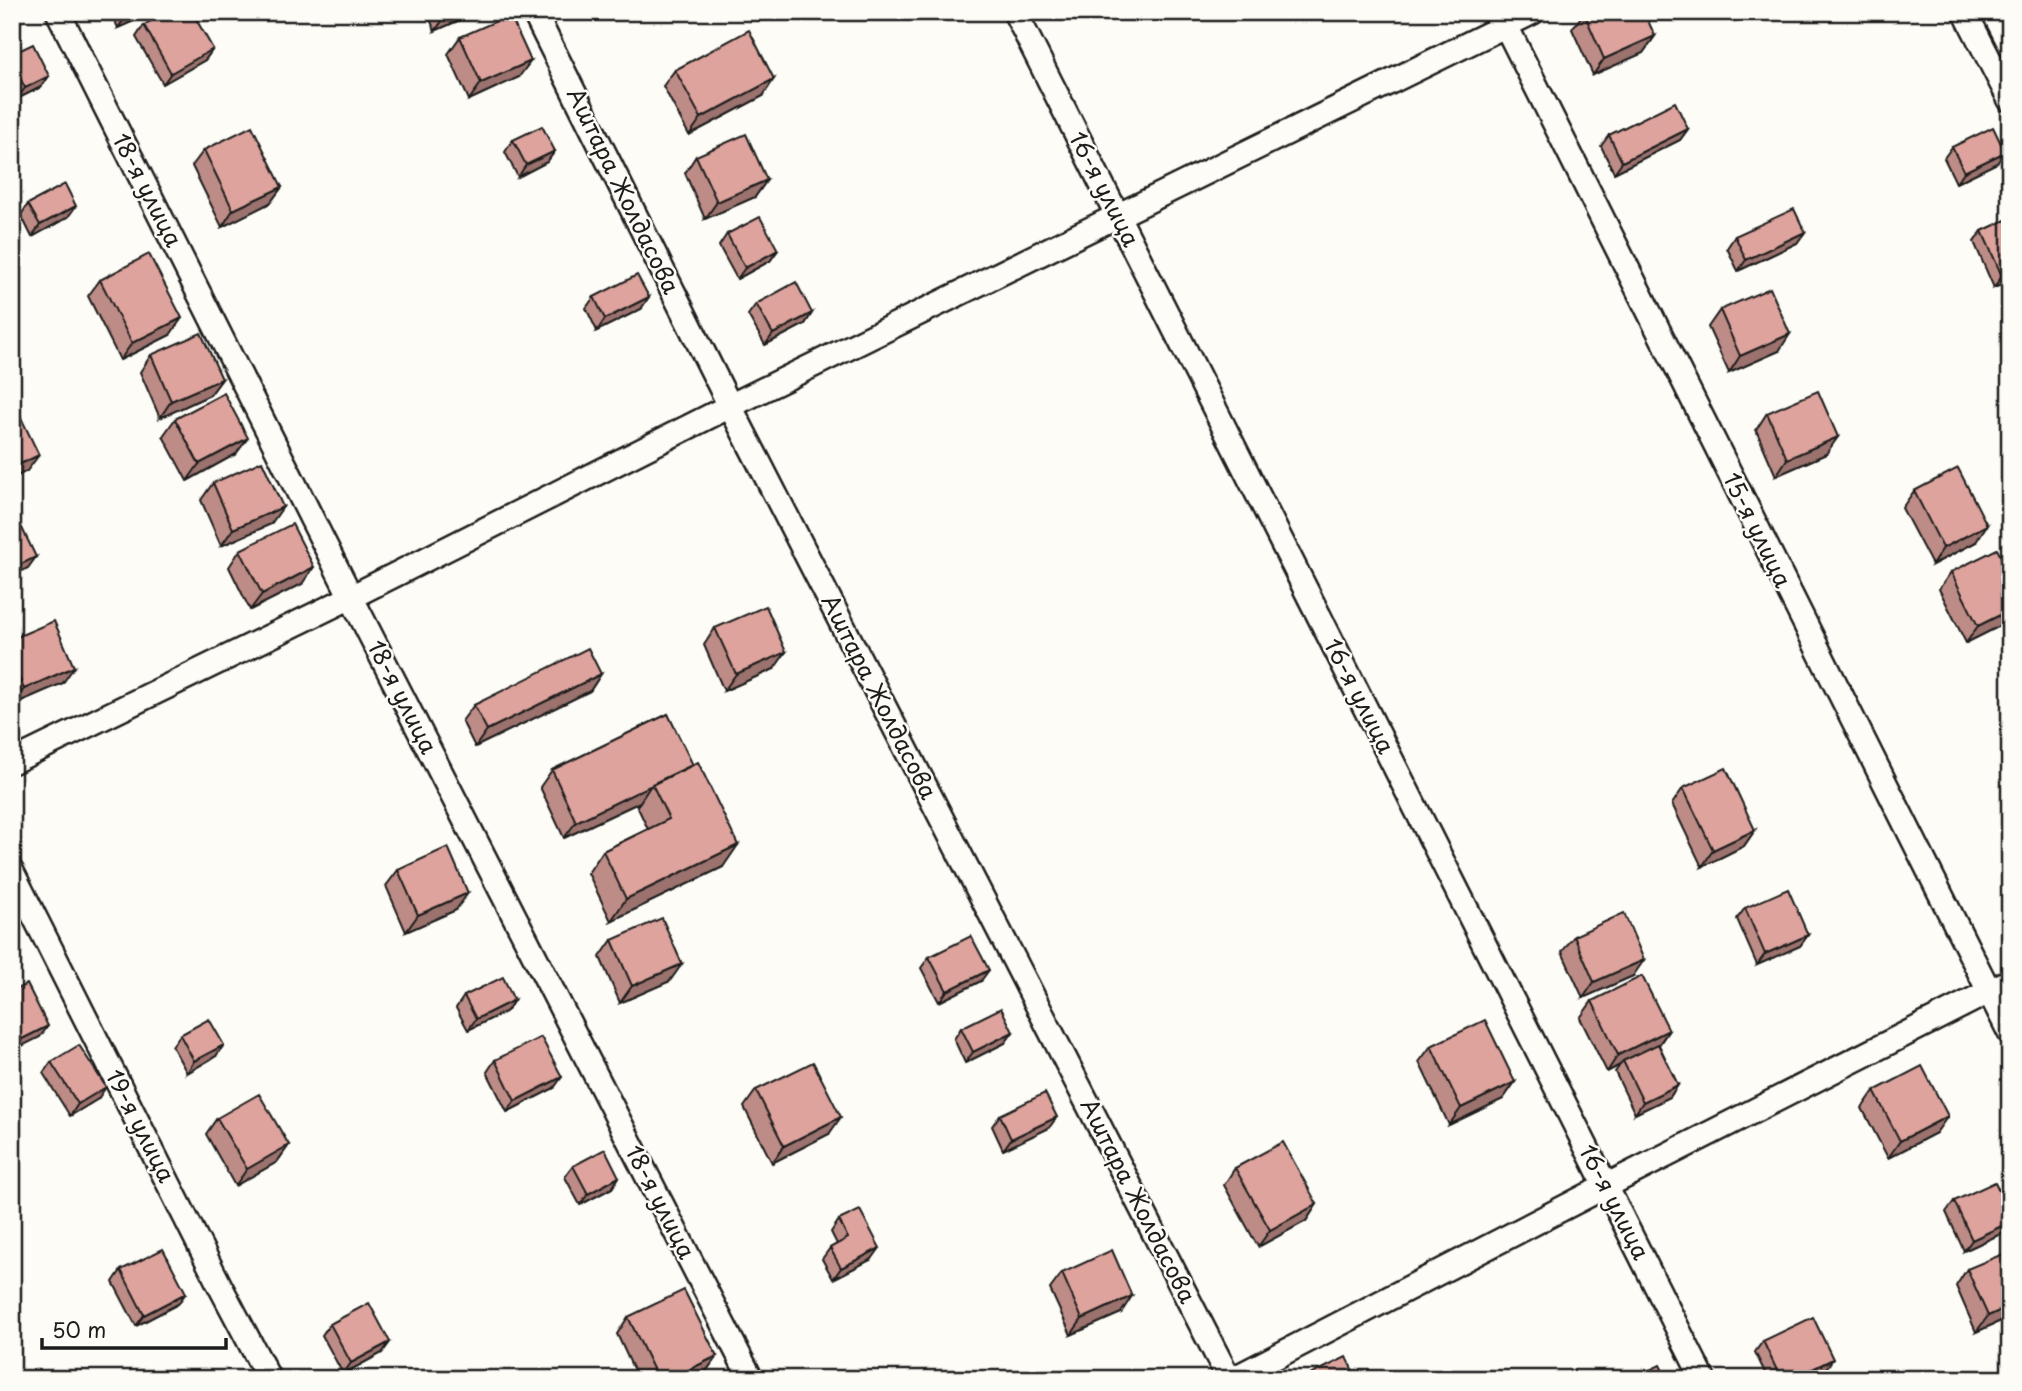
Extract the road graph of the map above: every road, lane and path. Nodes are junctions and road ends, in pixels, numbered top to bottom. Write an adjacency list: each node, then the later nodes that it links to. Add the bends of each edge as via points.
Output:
1 (58, 12): 10 (street, 18-я улица)
2 (534, 12): 9 (street, Аштара Жолдасова)
3 (1015, 12): 8 (street, 16-я улица)
4 (1533, 12): 6 (street)
5 (1965, 12): 7 (street)
6 (1503, 19): 8 (street); 14 (street, 15-я улица)
7 (2010, 100)
8 (1117, 215): 9 (street); 16 (street, 16-я улица)
9 (730, 406): 10 (street); 19 (street, Аштара Жолдасова)
10 (351, 597): 11 (street); 18 (street, 18-я улица)
11 (12, 762)
12 (12, 872): 17 (street, 19-я улица)
13 (2010, 981): 14 (street)
14 (1989, 992): 15 (street, 15-я улица); 16 (street)
15 (2010, 1033)
16 (1606, 1186): 19 (street); 20 (street, 16-я улица)
17 (269, 1379)
18 (751, 1379)
19 (1231, 1379)
20 (1703, 1379)

